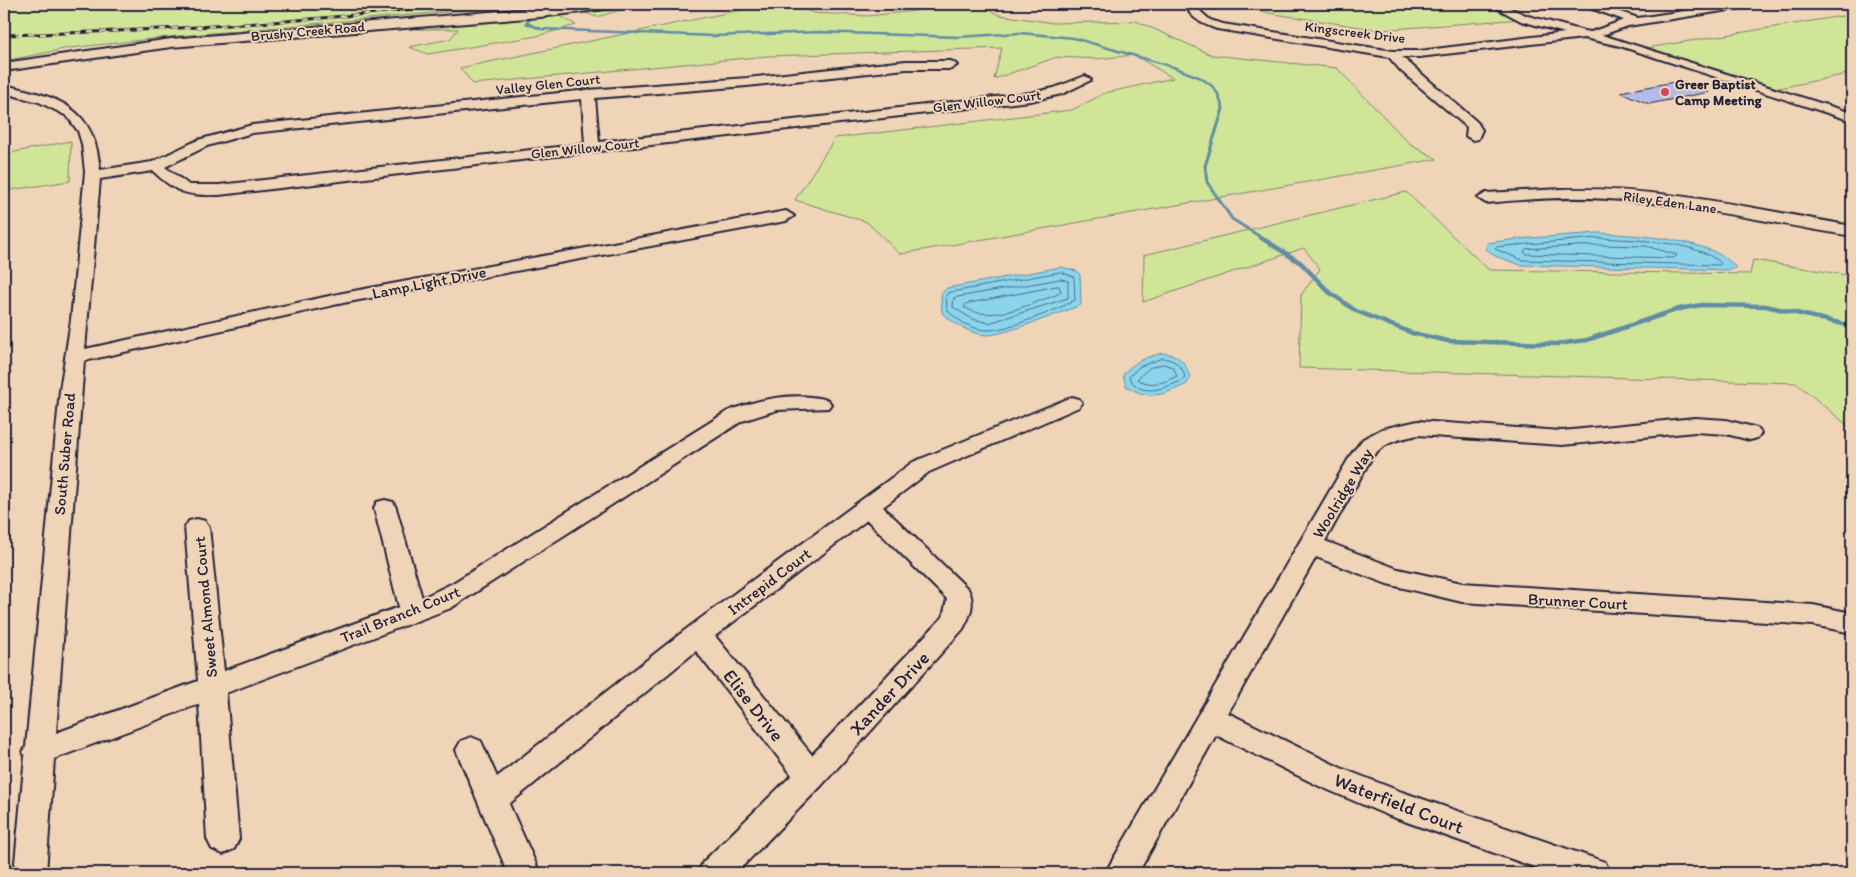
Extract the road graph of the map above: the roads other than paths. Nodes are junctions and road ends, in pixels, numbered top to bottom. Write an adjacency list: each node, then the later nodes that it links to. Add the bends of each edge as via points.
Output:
1 (614, 4): 13 (main road, Brushy Creek Road, via 171,44)
2 (1053, 4): 3 (street)
3 (1068, 4)
4 (1199, 4): 11 (street, Kingscreek Drive, via 1194,12 1221,27)
5 (1494, 4): 10 (street, via 1528,18)
6 (1588, 4): 9 (street)
7 (1748, 4): 8 (street)
8 (1723, 5): 9 (street)
9 (1636, 21): 10 (street)
10 (1589, 34): 11 (street, Kingscreek Drive, via 1440,52); 17 (street)
11 (1393, 54): 18 (street, via 1405,68 1472,124)
12 (950, 65): 16 (street, Valley Glen Court, via 906,65)
13 (4, 67)
14 (1085, 80): 19 (street, Glen Willow Court, via 1058,91 1030,97)
15 (4, 88): 21 (street, South Suber Road, via 48,102 78,120 91,153)
16 (588, 94): 19 (street); 20 (street, Valley Glen Court, via 240,131 195,144)
17 (1852, 117)
18 (1473, 136)
19 (592, 147): 20 (street, Glen Willow Court, via 204,190 176,186)
20 (156, 166): 21 (street)
21 (91, 176): 25 (street, South Suber Road, via 89,227)
22 (1486, 198): 24 (street, Riley Eden Lane, via 1608,194 1670,200)
23 (786, 216): 25 (street, Lamp Light Drive, via 343,298)
24 (1852, 231)
25 (74, 357): 39 (street, South Suber Road)
26 (1072, 403): 29 (street, Intrepid Court, via 921,466)
27 (821, 404): 33 (street, Trail Branch Court, via 800,402 767,406 736,416 462,590)
28 (1750, 433): 32 (street, Woolridge Way, via 1695,425 1562,438 1434,428 1406,429 1378,439 1363,453)
29 (868, 506): 35 (street, Intrepid Court); 40 (street, Xander Drive, via 959,596 960,605 954,622)
30 (385, 508): 33 (street)
31 (197, 527): 36 (street, Sweet Almond Court)
32 (1310, 544): 34 (street, Brunner Court, via 1396,580 1448,592 1813,615); 37 (street, Woolridge Way)
33 (413, 612): 36 (street, Trail Branch Court)
34 (1852, 623)
35 (698, 634): 40 (street, Elise Drive); 41 (street, Intrepid Court)
36 (212, 687): 39 (street, Trail Branch Court); 42 (street, Sweet Almond Court)
37 (1210, 718): 46 (street, Woolridge Way); 47 (street, Waterfield Court, via 1330,777 1398,806)
38 (471, 750): 41 (street)
39 (38, 752): 43 (street, South Suber Road)
40 (811, 776): 45 (street, Xander Drive)
41 (491, 800): 44 (street)
42 (223, 839)
43 (30, 873)
44 (524, 873)
45 (714, 873)
46 (1121, 873)
47 (1594, 873)

